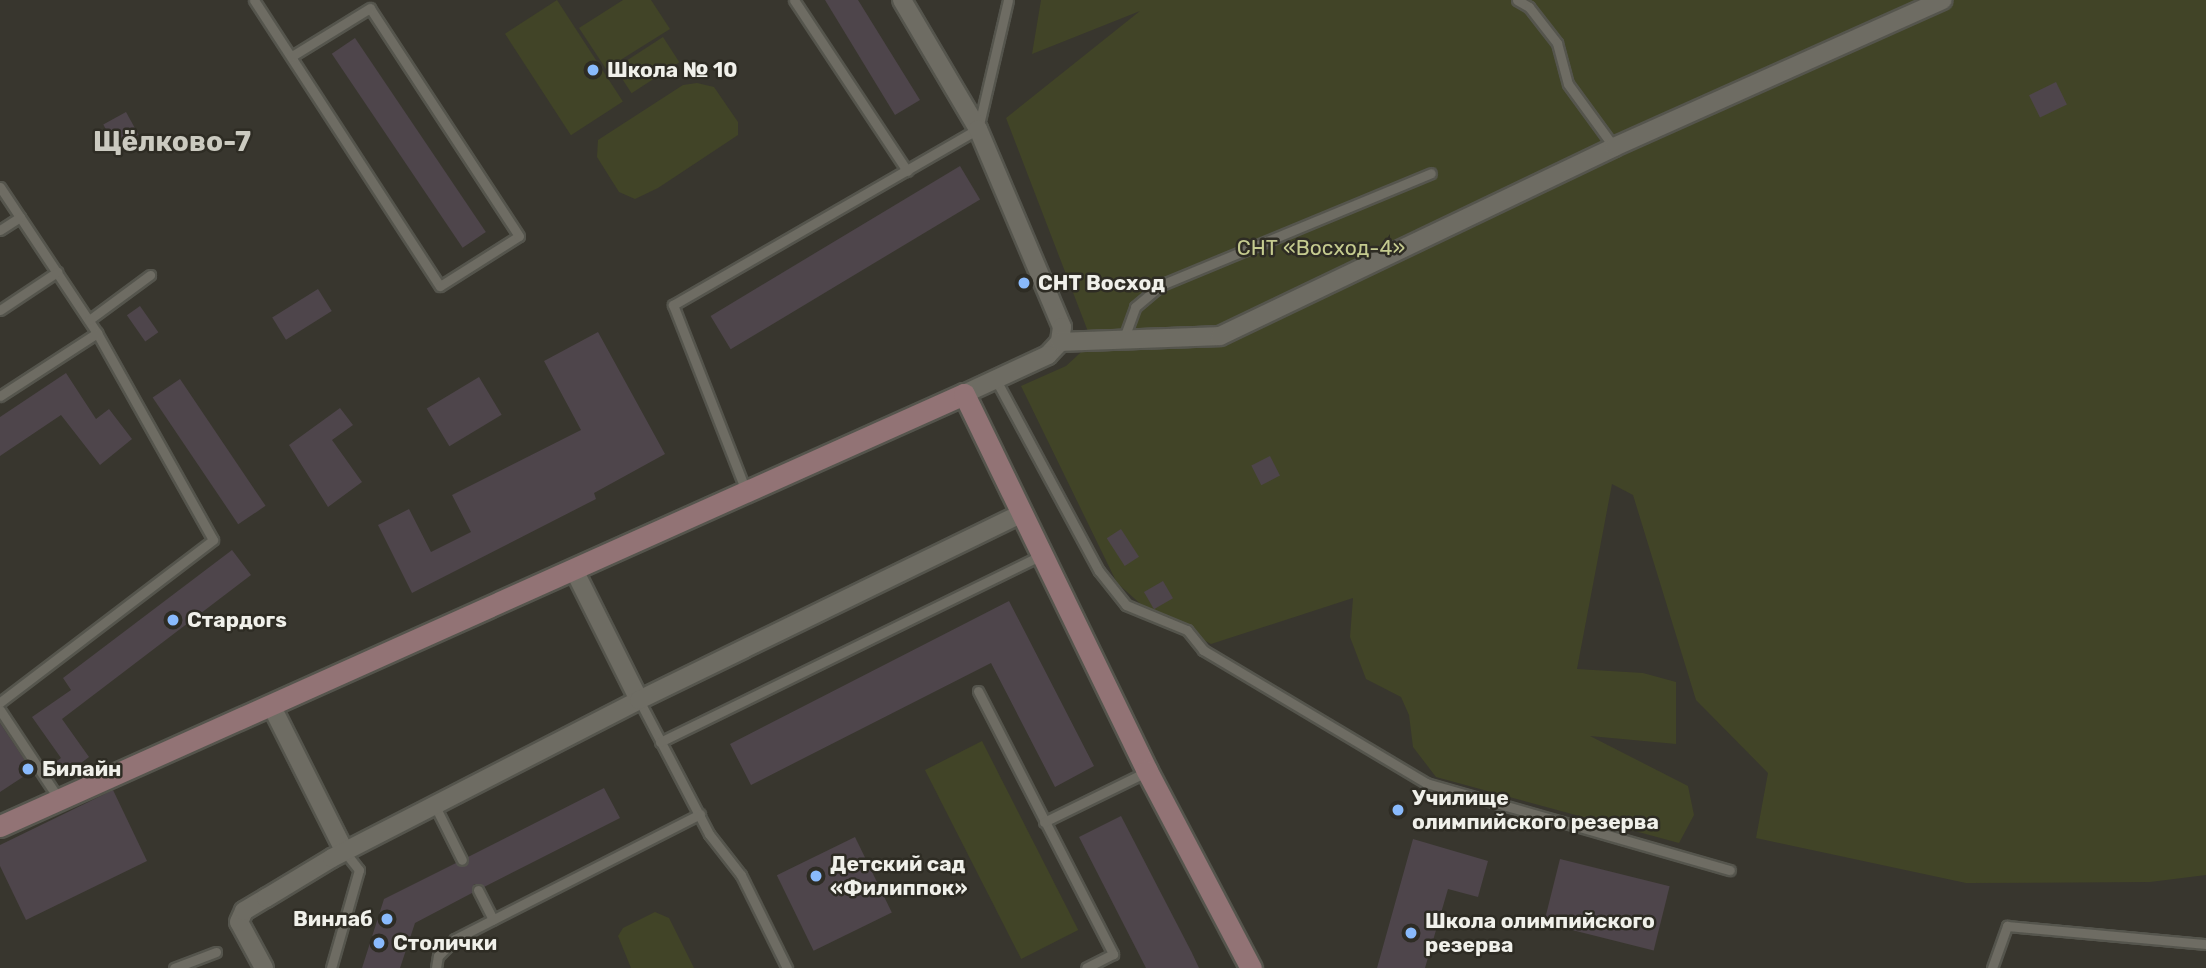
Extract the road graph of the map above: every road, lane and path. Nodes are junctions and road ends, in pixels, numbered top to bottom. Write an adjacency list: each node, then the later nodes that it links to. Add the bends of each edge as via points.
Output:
1 (254, 0): 7 (lane)
2 (794, 0): 10 (lane)
3 (902, 0): 8 (street)
4 (1008, 0): 8 (lane)
5 (1517, 0): 9 (lane, via 1529,7 1557,43 1568,84)
6 (1942, 0): 9 (street)
7 (292, 56): 7 (lane, via 370,8 519,236 440,286)
8 (978, 128): 10 (lane); 21 (street, via 1058,311)
9 (1614, 147): 20 (street, via 1220,336)
10 (907, 171): 25 (lane, via 673,305)
11 (1431, 173): 20 (lane, via 1161,285 1135,307)
12 (0, 187): 13 (lane)
13 (20, 217): 14 (lane); 15 (lane)
14 (0, 230)
15 (57, 272): 17 (lane); 18 (lane)
16 (150, 275): 18 (lane)
17 (0, 310)
18 (89, 320): 19 (lane)
19 (97, 333): 24 (lane); 31 (lane, via 213,540)
20 (1124, 340): 21 (street)
21 (1060, 342): 22 (street, via 1048,355)
22 (996, 380): 23 (street); 43 (lane, via 1099,571 1126,605 1187,631 1203,650 1426,783)
23 (964, 394): 25 (street); 26 (street)
24 (0, 396)
25 (746, 491): 28 (street)
26 (1022, 513): 27 (street); 30 (street)
27 (1041, 555): 34 (lane); 35 (street)
28 (574, 570): 30 (street); 32 (street)
29 (978, 691): 39 (lane)
30 (639, 700): 34 (lane); 37 (street)
31 (0, 702)
32 (272, 707): 36 (street); 41 (street)
33 (0, 710): 36 (lane)
34 (660, 742): 38 (lane)
35 (1147, 771): 39 (lane); 54 (street)
36 (60, 800): 40 (street)
37 (435, 806): 41 (street); 42 (lane)
38 (700, 814): 45 (lane); 52 (lane, via 741,875)
39 (1044, 822): 53 (lane, via 1113,954)
40 (0, 826)
41 (345, 852): 49 (street, via 240,915 239,922); 50 (lane, via 359,870)
42 (462, 860)
43 (1730, 870)
44 (478, 890): 45 (lane)
45 (493, 919): 51 (lane, via 447,945)
46 (2206, 944): 55 (lane, via 2007,926)
47 (216, 952): 48 (lane)
48 (174, 968)
49 (264, 968)
50 (331, 968)
51 (436, 968)
52 (788, 968)
53 (1086, 968)
54 (1251, 968)
55 (1992, 968)

